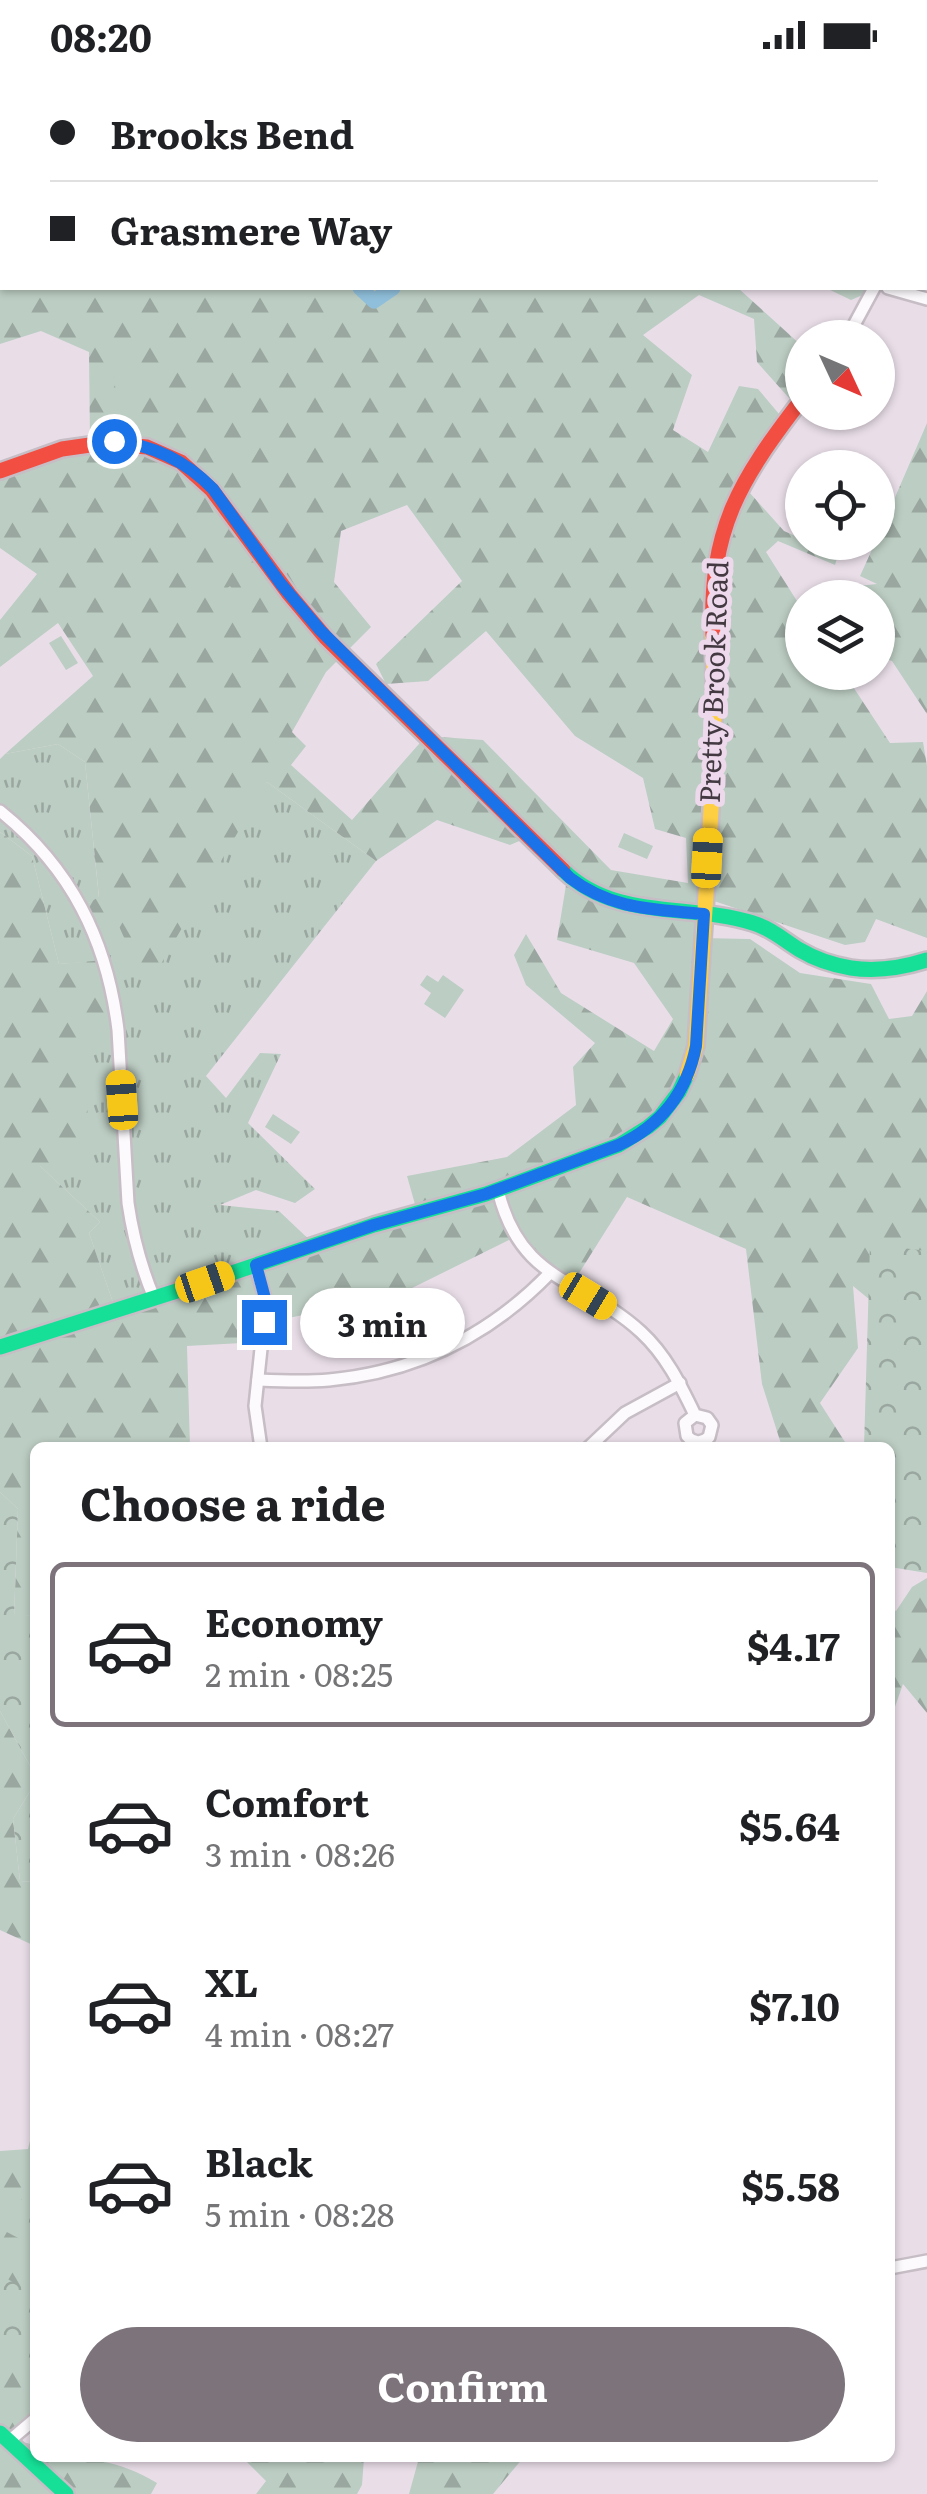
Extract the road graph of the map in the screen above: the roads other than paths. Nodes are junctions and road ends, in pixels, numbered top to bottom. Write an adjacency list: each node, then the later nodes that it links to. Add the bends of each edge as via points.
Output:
1 (873, 290): 4 (street)
2 (895, 290): 3 (street)
3 (927, 299)
4 (856, 320)
5 (785, 422): 8 (street, Pretty Brook Road, via 728,514 712,584 715,724)
6 (0, 471): 8 (street, via 114,441 159,451 188,467 213,489 320,630 570,878 612,902)
7 (0, 811): 13 (street, via 52,860 103,956 118,1030 132,1228)
8 (704, 914): 9 (street, via 758,924 846,968 882,970); 10 (street, Pretty Brook Road, via 693,1062 664,1115 635,1138)
9 (927, 960)
10 (498, 1190): 11 (street, Pretty Brook Road); 12 (street, via 518,1239)
11 (256, 1265): 13 (street, Pretty Brook Road); 15 (street, via 266,1302)
12 (550, 1273): 15 (street, via 492,1324 415,1362 331,1380); 16 (street, via 639,1330)
13 (154, 1298): 14 (street, Pretty Brook Road)
14 (0, 1347)
15 (258, 1380): 18 (street)
16 (680, 1383): 17 (street); 19 (street, via 640,1402)
17 (695, 1415): 20 (street, via 685,1432); 21 (street, via 712,1425)
18 (260, 1442)
19 (594, 1442)
20 (693, 1442)
21 (708, 1442)
22 (927, 2261): 23 (street)
23 (895, 2267)
24 (30, 2422): 25 (street)
25 (4, 2438): 26 (street)
26 (30, 2461)
27 (31, 2462): 28 (street)
28 (66, 2494)

